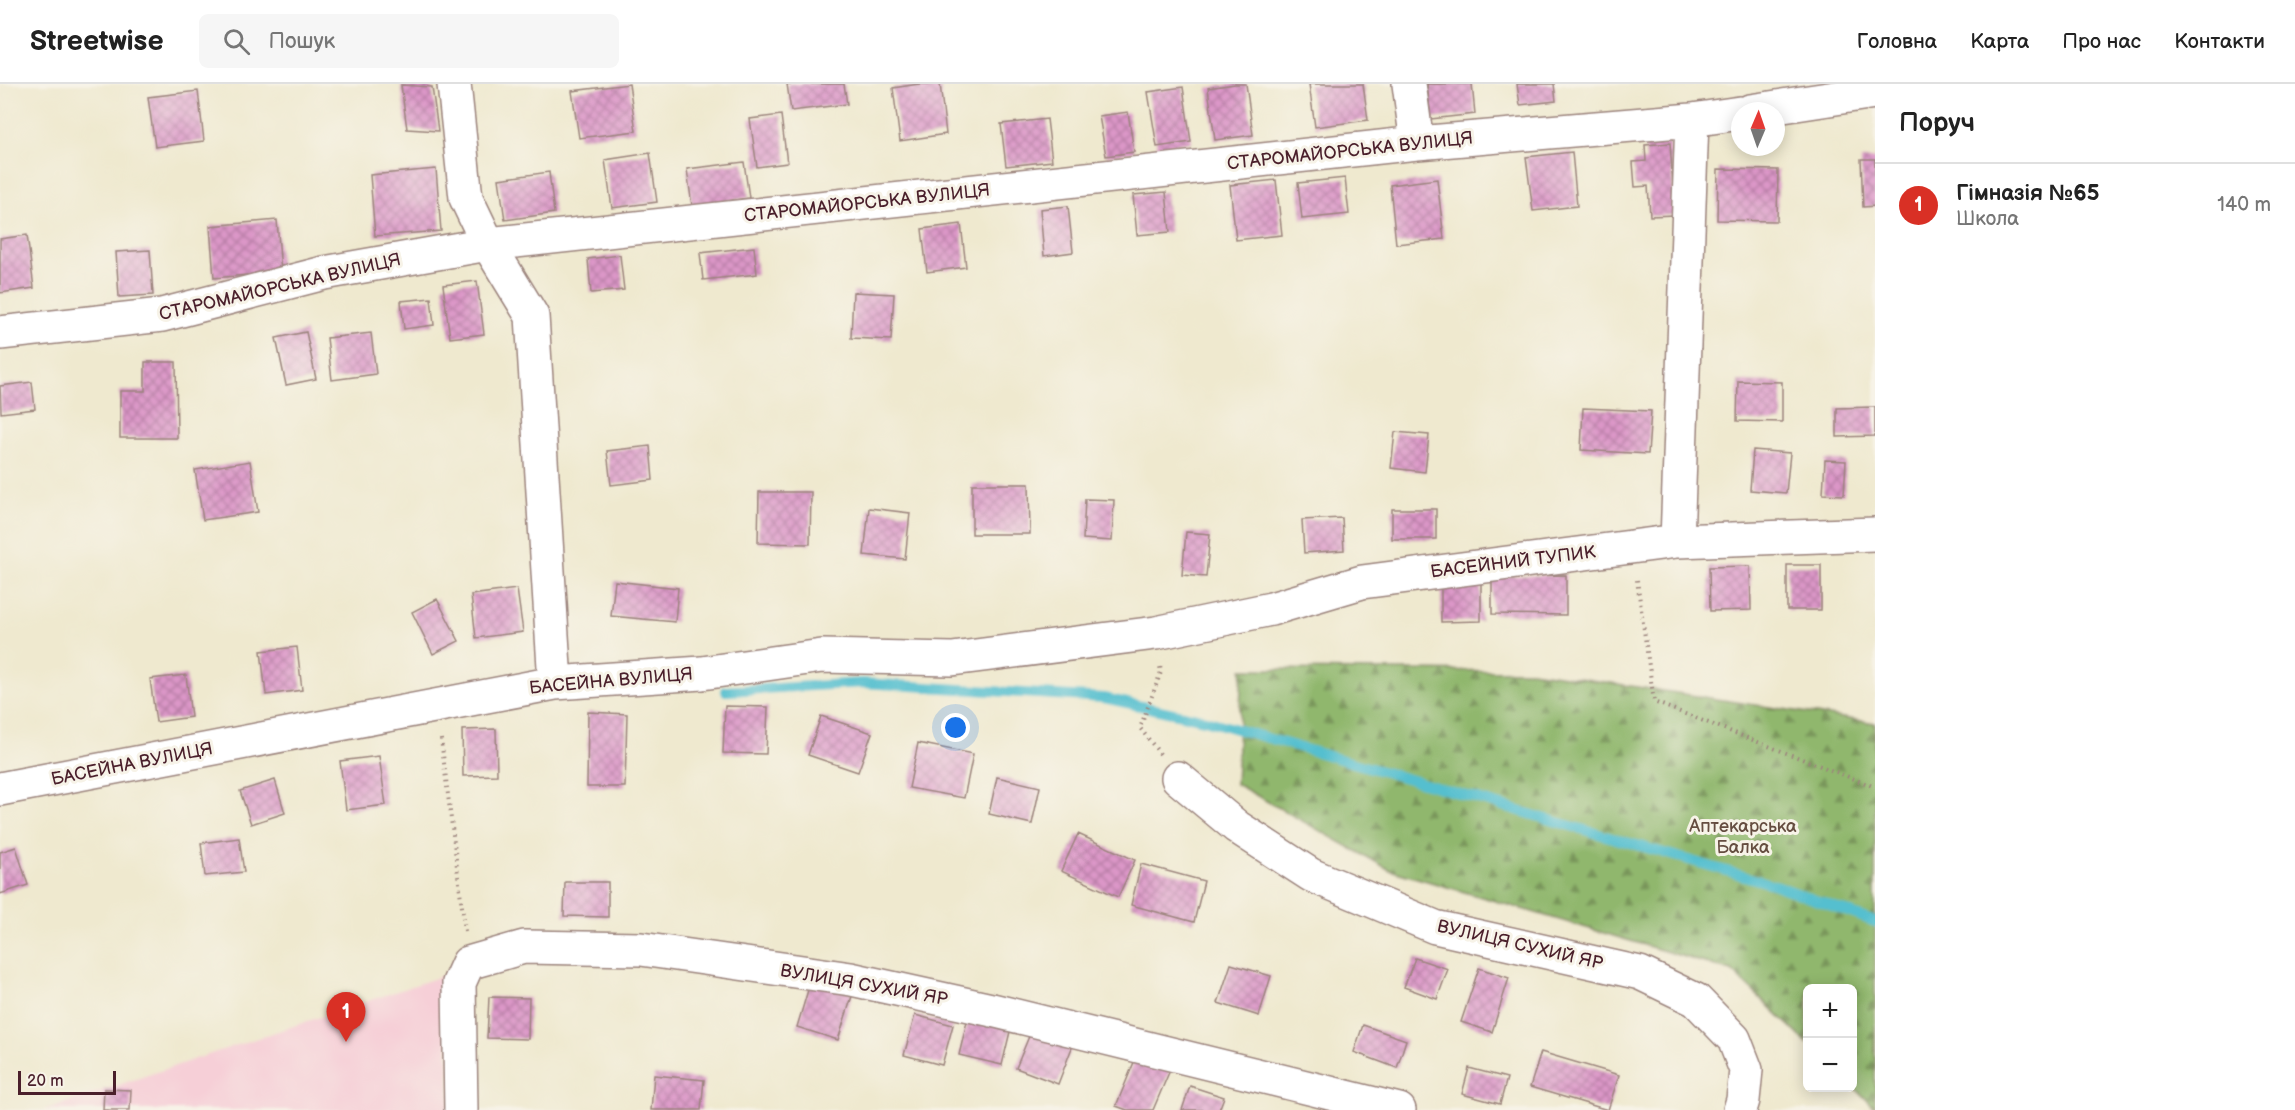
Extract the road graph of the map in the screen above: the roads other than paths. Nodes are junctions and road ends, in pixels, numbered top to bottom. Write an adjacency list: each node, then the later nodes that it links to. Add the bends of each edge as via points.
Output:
1 (454, 84): 8 (street, via 466,198)
2 (1409, 84): 7 (street)
3 (1875, 92): 4 (street)
4 (1785, 106)
5 (1731, 114): 6 (street, СТАРОМАЙОРСЬКА ВУЛИЦЯ)
6 (1692, 120): 7 (street, СТАРОМАЙОРСЬКА ВУЛИЦЯ); 11 (street)
7 (1417, 143): 8 (street, СТАРОМАЙОРСЬКА ВУЛИЦЯ)
8 (488, 244): 9 (street, СТАРОМАЙОРСЬКА ВУЛИЦЯ, via 324,273 162,315); 13 (street, via 532,316)
9 (0, 333)
10 (1875, 534): 11 (street, БАСЕЙНИЙ ТУПИК)
11 (1677, 541): 12 (street, БАСЕЙНИЙ ТУПИК, via 1362,582 1271,609)
12 (1156, 633): 13 (street, БАСЕЙНА ВУЛИЦЯ, via 952,659 822,656 702,673)
13 (555, 683): 15 (street, БАСЕЙНА ВУЛИЦЯ)
14 (1178, 778): 18 (street, ВУЛИЦЯ СУХИЙ ЯР, via 1237,827 1311,875 1435,927 1640,973 1696,1000 1734,1039 1746,1070)
15 (0, 789)
16 (461, 1110): 17 (street, ВУЛИЦЯ СУХИЙ ЯР, via 459,983 468,963 524,948 641,949 851,979)
17 (1399, 1110)
18 (1740, 1110)

